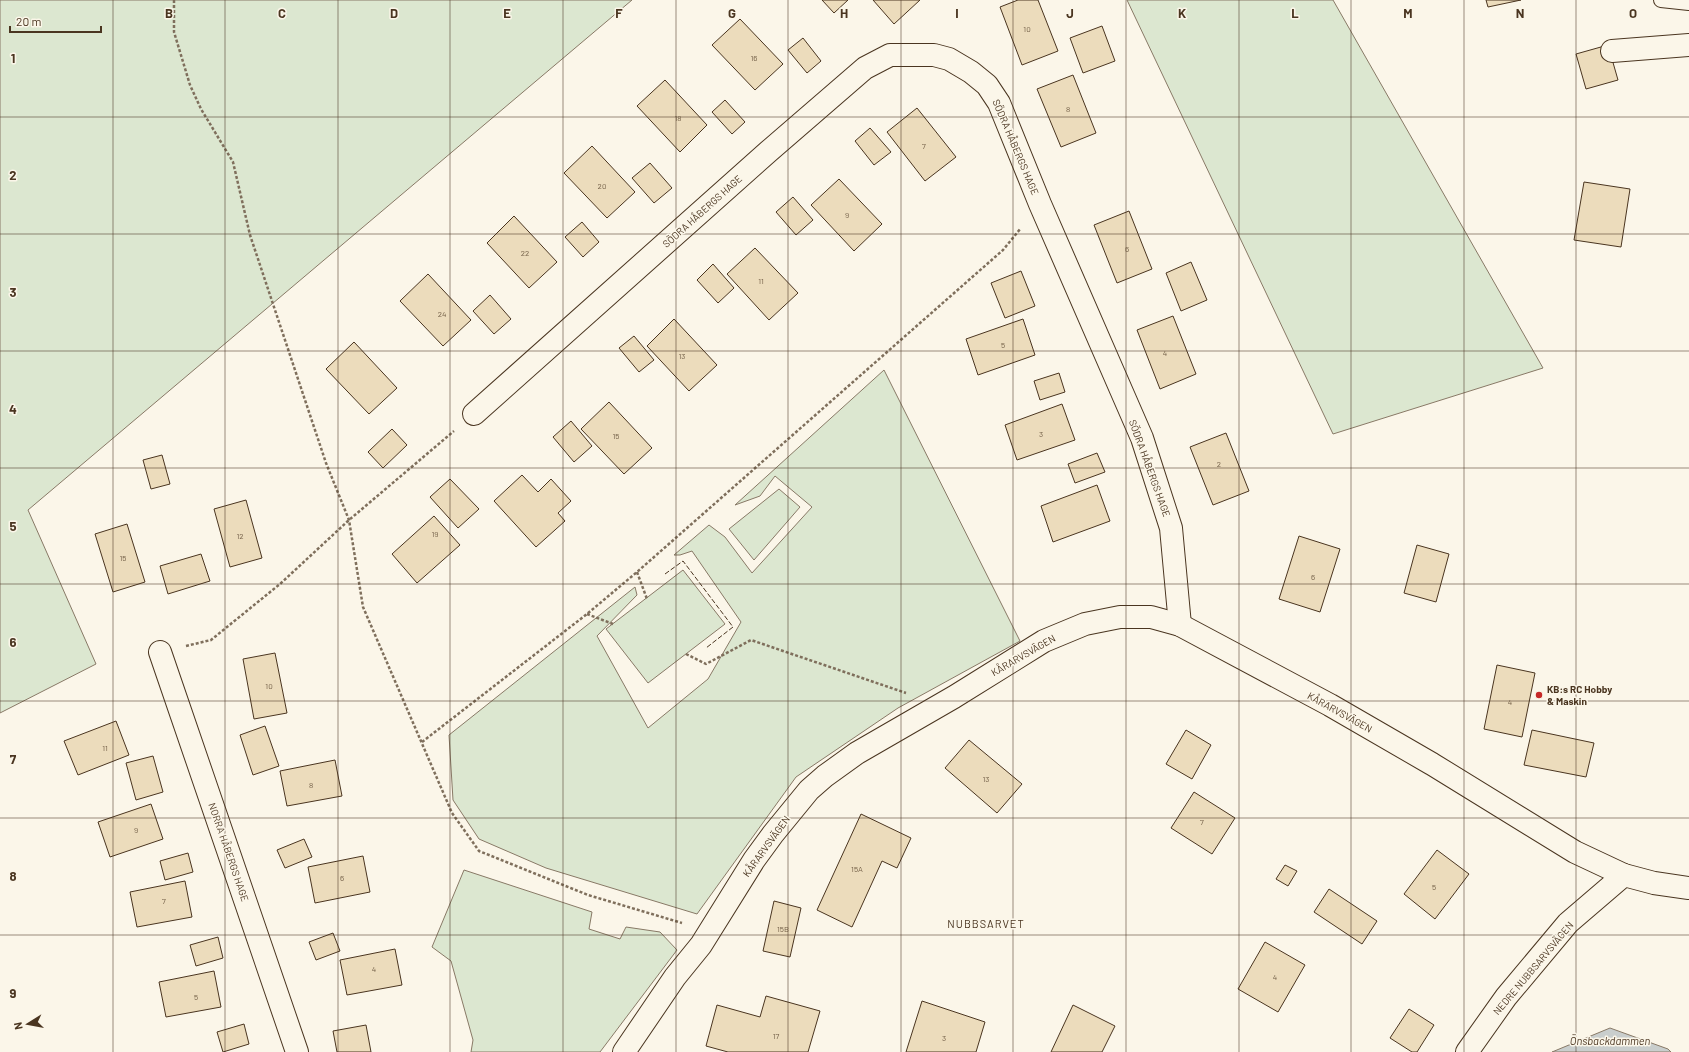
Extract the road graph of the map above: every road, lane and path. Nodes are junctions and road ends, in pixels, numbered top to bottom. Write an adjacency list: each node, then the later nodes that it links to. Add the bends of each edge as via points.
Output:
1 (174, 0): 8 (path, via 174,32 190,85 201,109 233,162 250,235 326,463)
2 (1662, 0): 3 (lane)
3 (1689, 3)
4 (1689, 45): 5 (street)
5 (1612, 51)
6 (1040, 204): 7 (street, SÖDRA HÅBERGS HAGE, via 999,103 987,85 949,59 934,55 890,55 865,68 775,145); 9 (path, via 1003,250); 13 (street, SÖDRA HÅBERGS HAGE, via 1142,438 1171,528)
7 (474, 414): 8 (path)
8 (348, 520): 14 (path, via 280,584 211,640); 17 (path, via 363,607)
9 (637, 572): 10 (path); 11 (path)
10 (647, 599)
11 (587, 614): 12 (path); 17 (path)
12 (613, 624)
13 (1180, 625): 16 (street, KÅRARVSVÄGEN, via 1151,617 1120,617 1085,624 1044,641); 18 (street, KÅRARVSVÄGEN, via 1432,764 1575,852)
14 (160, 652): 21 (street, NORRA HÅBERGS HAGE)
15 (686, 654): 16 (path, via 706,664 751,640)
16 (940, 705): 20 (street, KÅRARVSVÄGEN, via 857,753 809,790 754,860)
17 (422, 742): 20 (path, via 452,813 479,851 588,896)
18 (1624, 875): 19 (street, KÅRARVSVÄGEN); 23 (street, NEDRE NUBBSARVSVÄGEN, via 1568,924 1506,997)
19 (1689, 888)
20 (710, 931): 22 (street, KÅRARVSVÄGEN)
21 (297, 1052)
22 (624, 1052)
23 (1467, 1052)

